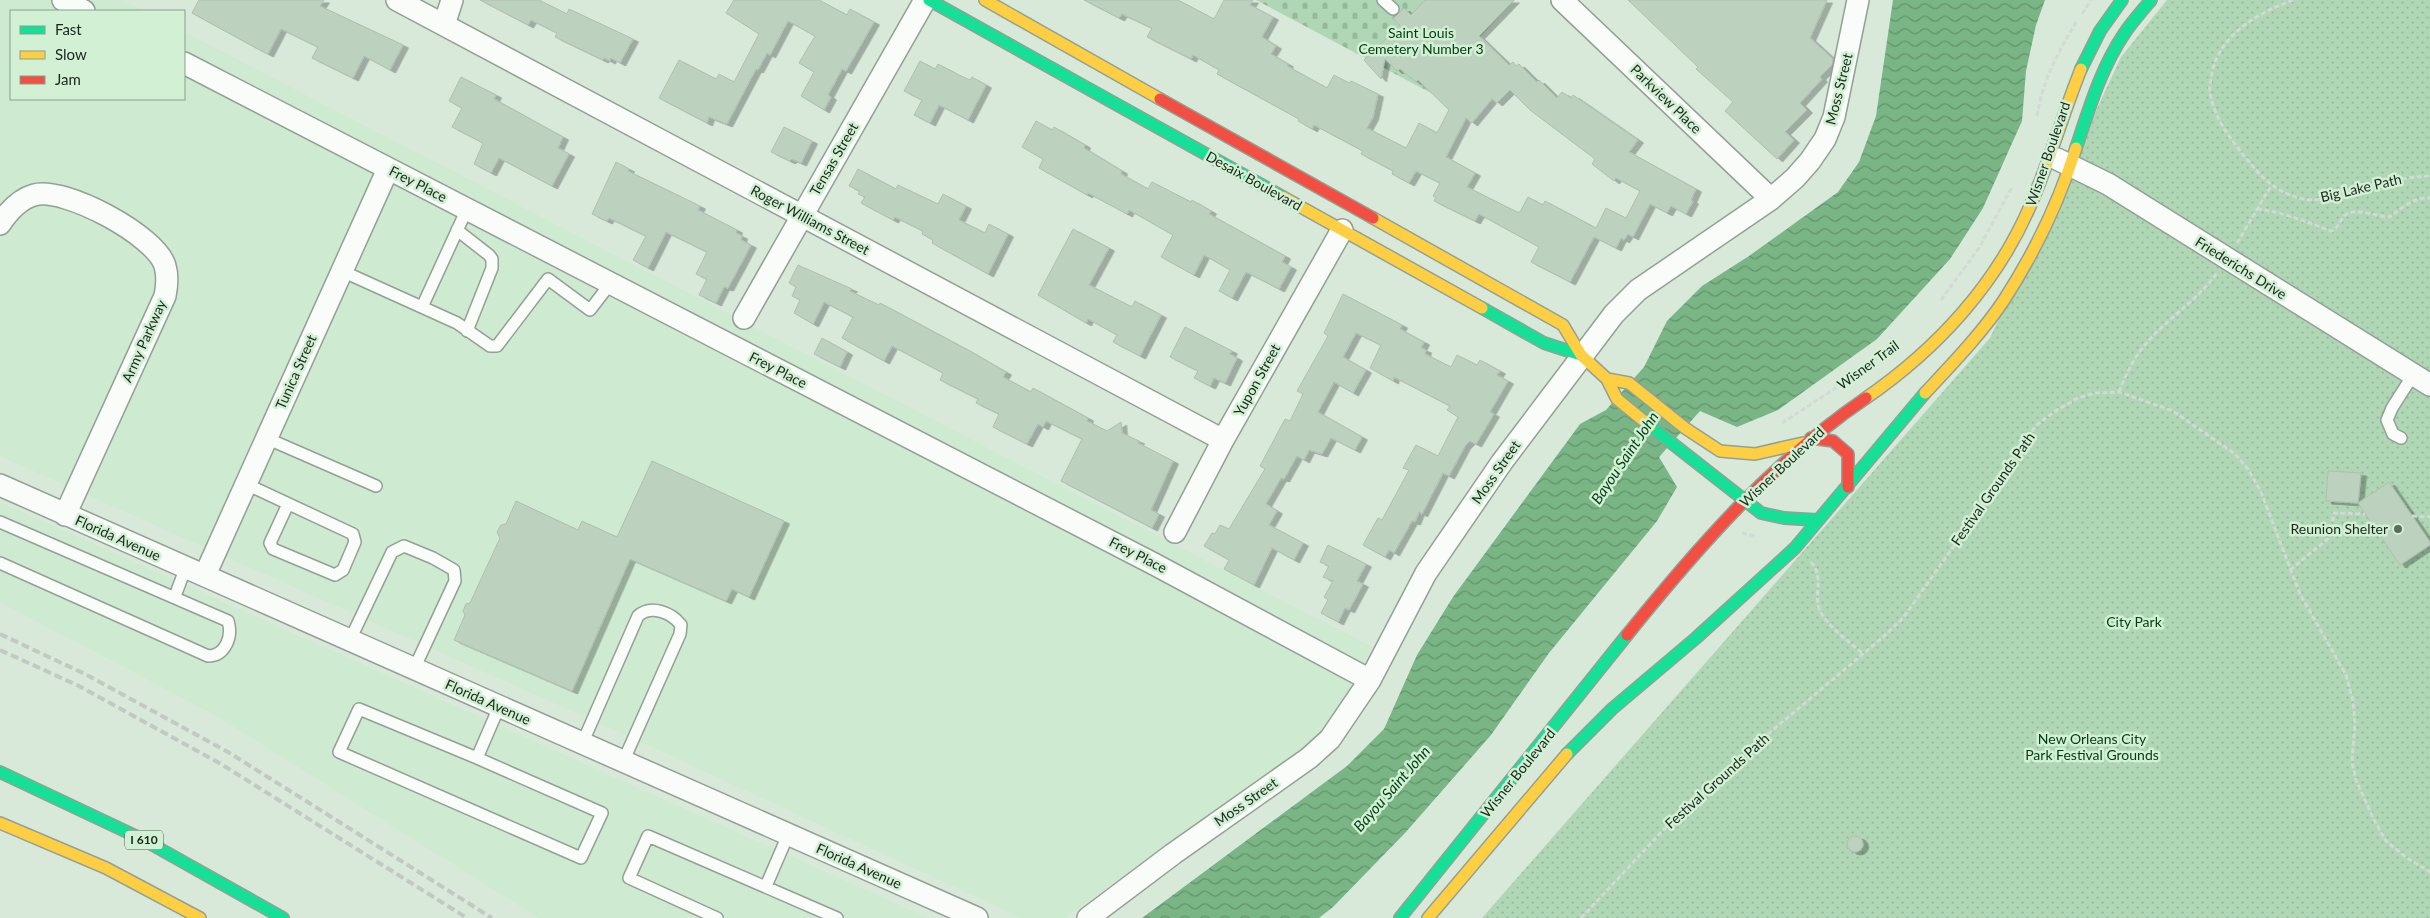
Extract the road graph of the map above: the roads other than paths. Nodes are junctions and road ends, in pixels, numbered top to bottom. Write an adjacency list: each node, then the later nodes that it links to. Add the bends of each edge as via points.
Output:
1 (62, 0): 13 (street)
2 (397, 0): 14 (street, Roger Williams Street)
3 (452, 0): 14 (street)
4 (925, 0): 21 (street, Tensas Street)
5 (929, 0): 22 (main road, Desaix Boulevard)
6 (984, 0): 22 (main road, Desaix Boulevard)
7 (1383, 0): 12 (lane)
8 (1562, 0): 19 (street, Parkview Place)
9 (1858, 0): 19 (street, Moss Street, via 1834,117 1825,138 1796,178)
10 (2122, 0): 16 (main road, Wisner Boulevard, via 2084,60 2071,89)
11 (2151, 0): 17 (main road, Wisner Boulevard, via 2124,34 2108,63 2094,92)
12 (1393, 9)
13 (82, 10)
14 (444, 25): 21 (street, Roger Williams Street)
15 (185, 64): 18 (street, Frey Place)
16 (2050, 156): 17 (street, Friederichs Drive); 36 (main road, Wisner Boulevard, via 2014,240 1966,308 1905,369)
17 (2071, 164): 32 (street, Friederichs Drive); 40 (main road, Wisner Boulevard, via 2040,240 2004,300)
18 (388, 169): 20 (street, Frey Place); 25 (street, Tunica Street)
19 (1771, 199): 30 (street, Moss Street, via 1638,290)
20 (467, 209): 24 (lane); 26 (street, Frey Place)
21 (802, 215): 28 (street, Tensas Street); 35 (street, Roger Williams Street)
22 (1349, 219): 30 (main road, Desaix Boulevard, via 1544,343); 30 (main road, Desaix Boulevard, via 1563,325); 35 (street, Yupon Street)
23 (0, 224): 43 (street, Army Parkway, via 7,213 36,194 74,201 134,232 165,265 165,296)
24 (458, 230): 27 (lane); 29 (lane, via 492,259 492,268)
25 (342, 271): 27 (lane); 33 (street, Tunica Street)
26 (610, 284): 29 (lane, via 590,310 548,279 497,346 486,344); 52 (street, Frey Place, via 1146,559)
27 (422, 307): 29 (lane)
28 (744, 318)
29 (467, 330)
30 (1581, 355): 31 (main road, Desaix Boulevard); 52 (street, Moss Street, via 1426,573)
31 (1607, 379): 36 (main road, via 1630,383 1685,428 1720,451 1754,454); 41 (main road, Desaix Boulevard, via 1617,399)
32 (2421, 380): 34 (lane, via 2392,408 2387,420 2393,434)
33 (266, 438): 37 (street, Tunica Street); 39 (lane)
34 (2401, 438)
35 (1223, 440): 46 (street, Yupon Street)
36 (1808, 440): 40 (main road, via 1833,441 1848,454); 41 (main road, Wisner Boulevard)
37 (246, 484): 42 (lane); 48 (street, Tunica Street)
38 (0, 485): 43 (street, Florida Avenue)
39 (376, 486)
40 (1848, 486): 44 (main road, Wisner Boulevard)
41 (1744, 501): 44 (main road, Desaix Boulevard, via 1761,513); 67 (main road, Wisner Boulevard, via 1675,576)
42 (288, 504): 42 (lane, via 353,534 355,542 343,570 335,575 273,549 270,543)
43 (66, 514): 48 (street, Florida Avenue)
44 (1817, 520): 68 (main road, Wisner Boulevard, via 1794,548 1612,709 1557,764)
45 (0, 522): 49 (lane)
46 (1175, 532)
47 (0, 562): 49 (lane, via 208,656 222,652 230,635 228,621)
48 (195, 571): 49 (lane); 50 (street, Florida Avenue)
49 (174, 596)
50 (350, 640): 51 (street, Florida Avenue); 51 (lane, via 392,552 404,546 434,558 454,570 455,581)
51 (414, 669): 53 (street, Florida Avenue)
52 (1370, 680): 66 (street, Moss Street, via 1330,739 1309,758 1172,854)
53 (499, 707): 54 (street, Florida Avenue); 55 (lane)
54 (582, 744): 56 (street, Florida Avenue); 56 (lane, via 638,616 644,610 653,609 676,618 681,625 680,634)
55 (477, 758): 55 (lane, via 602,813 581,858 339,752 358,708)
56 (623, 762): 59 (street, Florida Avenue)
57 (0, 772): 62 (main road, I 610, via 144,840)
58 (0, 823): 61 (main road, via 106,868)
59 (788, 835): 60 (lane); 65 (street, Florida Avenue)
60 (766, 886): 63 (lane, via 648,836 629,878); 64 (lane)
61 (200, 918)
62 (283, 918)
63 (717, 918)
64 (837, 918)
65 (977, 918)
66 (1088, 918)
67 (1400, 918)
68 (1428, 918)

